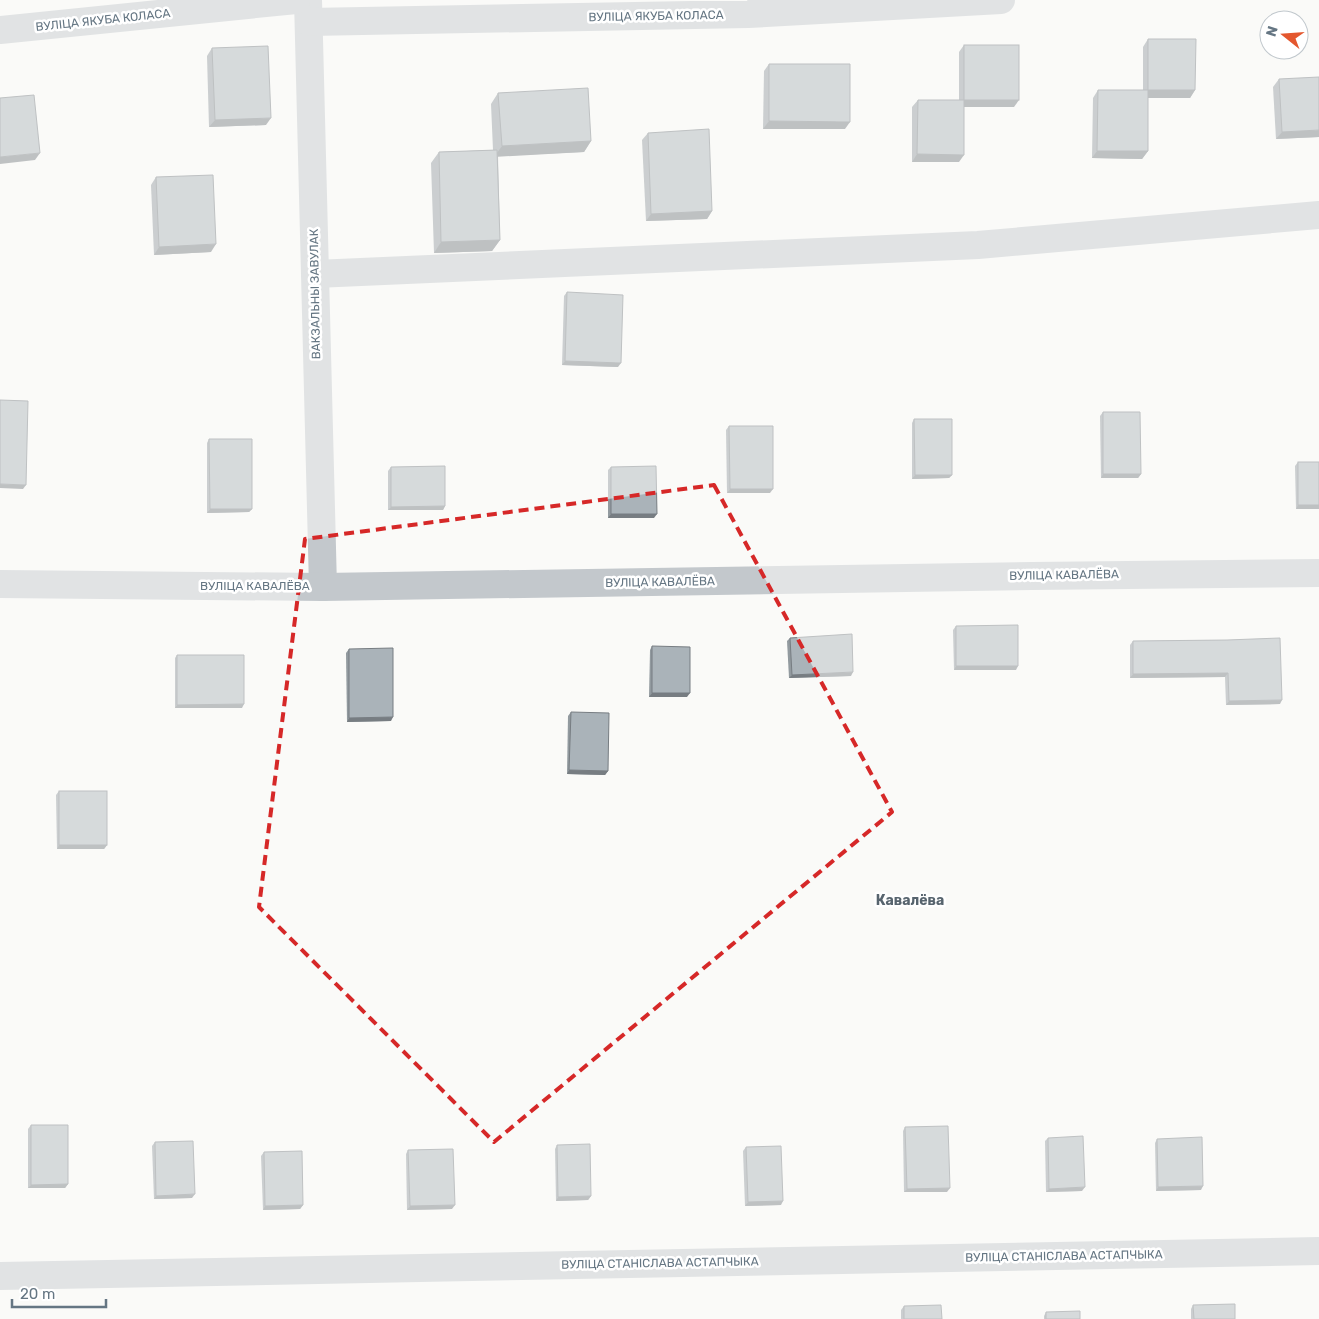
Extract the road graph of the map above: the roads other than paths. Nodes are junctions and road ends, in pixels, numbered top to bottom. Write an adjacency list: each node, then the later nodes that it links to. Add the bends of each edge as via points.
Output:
1 (1001, 0): 2 (street, ВУЛІЦА ЯКУБА КОЛАСА, via 748,14)
2 (304, 7): 3 (street, ВУЛІЦА ЯКУБА КОЛАСА); 5 (street, ВАКЗАЛЬНЫ ЗАВУЛАК)
3 (0, 30)
4 (1319, 215): 5 (street, via 978,245)
5 (314, 274): 8 (street, ВАКЗАЛЬНЫ ЗАВУЛАК)
6 (1319, 573): 8 (street, ВУЛІЦА КАВАЛЁВА)
7 (0, 584): 8 (street, ВУЛІЦА КАВАЛЁВА)
8 (323, 587)
9 (1319, 1251): 10 (street, ВУЛІЦА СТАНІСЛАВА АСТАПЧЫКА)
10 (0, 1276)

